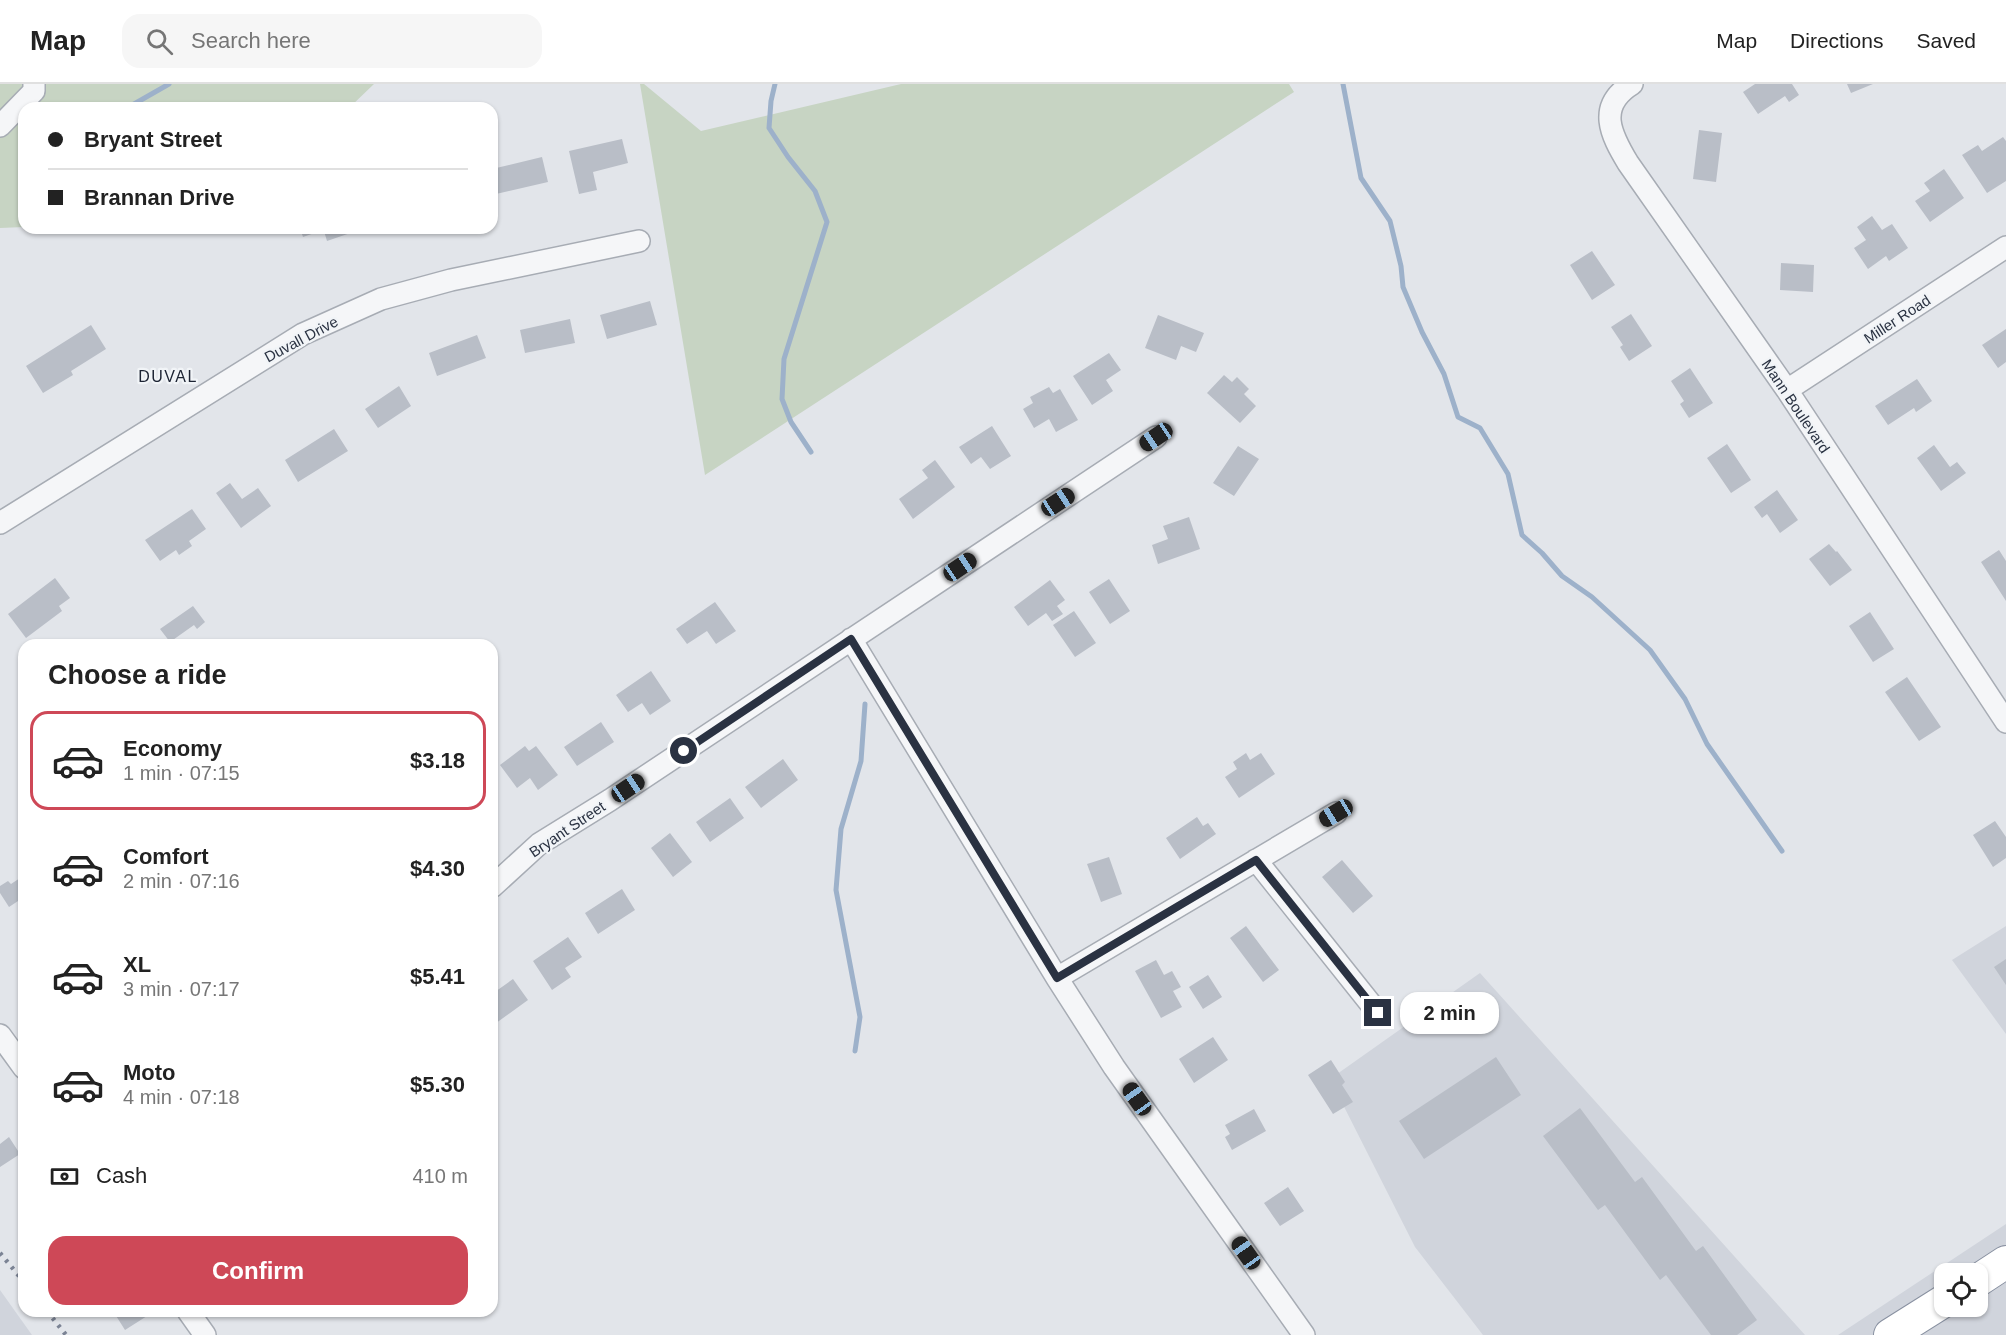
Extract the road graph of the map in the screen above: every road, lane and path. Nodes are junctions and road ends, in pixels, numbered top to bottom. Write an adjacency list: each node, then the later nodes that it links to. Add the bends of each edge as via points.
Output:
1 (34, 84): 3 (street, via 34,91)
2 (1628, 86): 8 (street, Mann Boulevard, via 1620,91 1609,114 1612,136)
3 (23, 102)
4 (18, 107): 5 (street)
5 (0, 126)
6 (639, 241): 10 (street, Duvall Drive, via 451,280 381,299 303,334)
7 (2006, 247): 8 (street, Miller Road)
8 (1787, 390): 12 (street, Mann Boulevard)
9 (1156, 437): 11 (street, Bryant Street)
10 (0, 523)
11 (851, 639): 15 (street, Bryant Street, via 539,844); 16 (street)
12 (2006, 722)
13 (1336, 813): 14 (street)
14 (1256, 860): 16 (street); 17 (street)
15 (498, 881)
16 (1057, 978): 25 (street, via 1114,1067)
17 (1378, 1013)
18 (0, 1035): 19 (street)
19 (18, 1060)
20 (2006, 1262): 21 (highway)
21 (1988, 1274)
22 (1934, 1307): 26 (highway)
23 (192, 1317): 24 (street)
24 (205, 1335)
25 (1304, 1335)
26 (1890, 1335)

